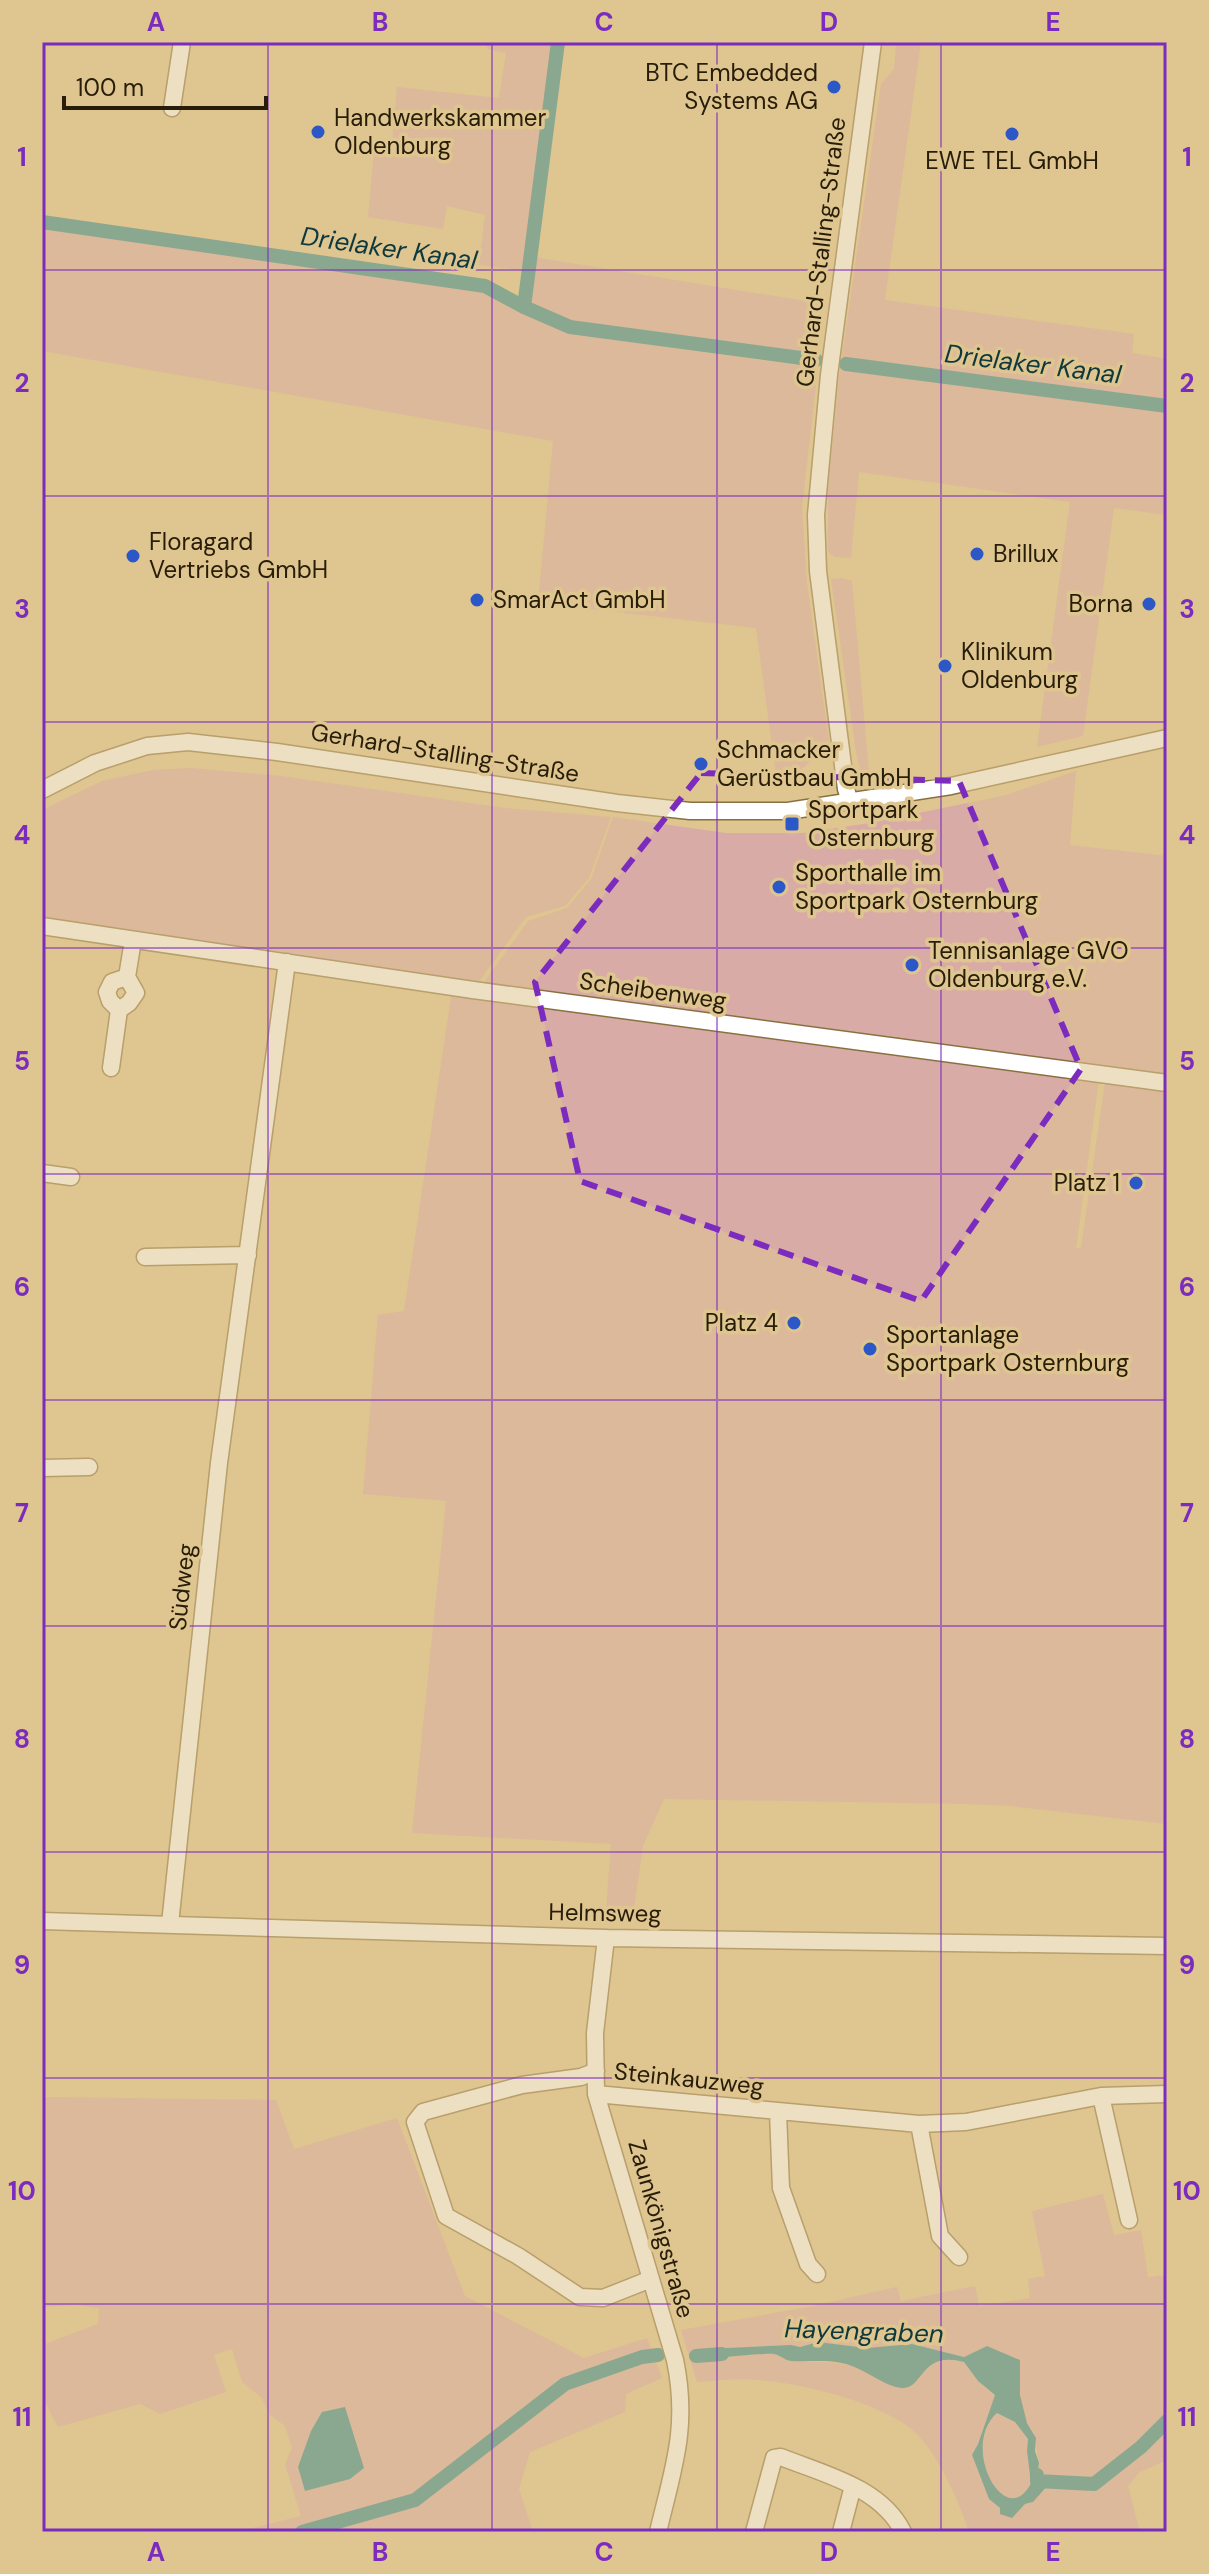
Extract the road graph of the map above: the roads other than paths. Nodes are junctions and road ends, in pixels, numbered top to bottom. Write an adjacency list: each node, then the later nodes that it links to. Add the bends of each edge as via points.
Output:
1 (182, 42): 3 (street)
2 (873, 42): 6 (street, Gerhard-Stalling-Straße, via 816,515 818,571)
3 (172, 108)
4 (1167, 738): 6 (street, Gerhard-Stalling-Straße, via 951,786)
5 (42, 790): 6 (street, Gerhard-Stalling-Straße, via 95,763 147,746 188,742 690,811 788,811)
6 (850, 802)
7 (42, 926): 8 (street, Scheibenweg)
8 (133, 940): 9 (street, Scheibenweg); 10 (street, via 127,977 112,982 107,992 119,1010)
9 (287, 962): 11 (street, Scheibenweg); 14 (street, Südweg)
10 (111, 1068)
11 (1167, 1083)
12 (42, 1173): 13 (street)
13 (71, 1177)
14 (248, 1255): 15 (street); 19 (street, Südweg, via 219,1463)
15 (145, 1257)
16 (89, 1467): 17 (street)
17 (42, 1468)
18 (42, 1921): 19 (street, Helmsweg)
19 (170, 1924): 20 (street, Helmsweg)
20 (606, 1938): 21 (street, Helmsweg); 22 (street, Zaunkönigstraße)
21 (1167, 1946)
22 (596, 2071): 23 (street, Zaunkönigstraße); 31 (street, via 423,2112 415,2122 446,2216 580,2297 603,2298)
23 (596, 2094): 26 (street, Steinkauzweg); 31 (street, Zaunkönigstraße)
24 (1167, 2094): 25 (street, Steinkauzweg)
25 (1101, 2096): 27 (street, Steinkauzweg, via 966,2122); 28 (street)
26 (778, 2112): 27 (street, Steinkauzweg); 30 (street, Steinkauzweg, via 781,2188 808,2264)
27 (919, 2124): 29 (street, via 940,2236)
28 (1129, 2220)
29 (959, 2257)
30 (817, 2274)
31 (651, 2279): 33 (street, Zaunkönigstraße, via 675,2360 681,2418)
32 (853, 2486): 34 (street, via 774,2458); 35 (street); 36 (street, via 879,2501)
33 (658, 2532)
34 (754, 2532)
35 (841, 2532)
36 (903, 2532)

